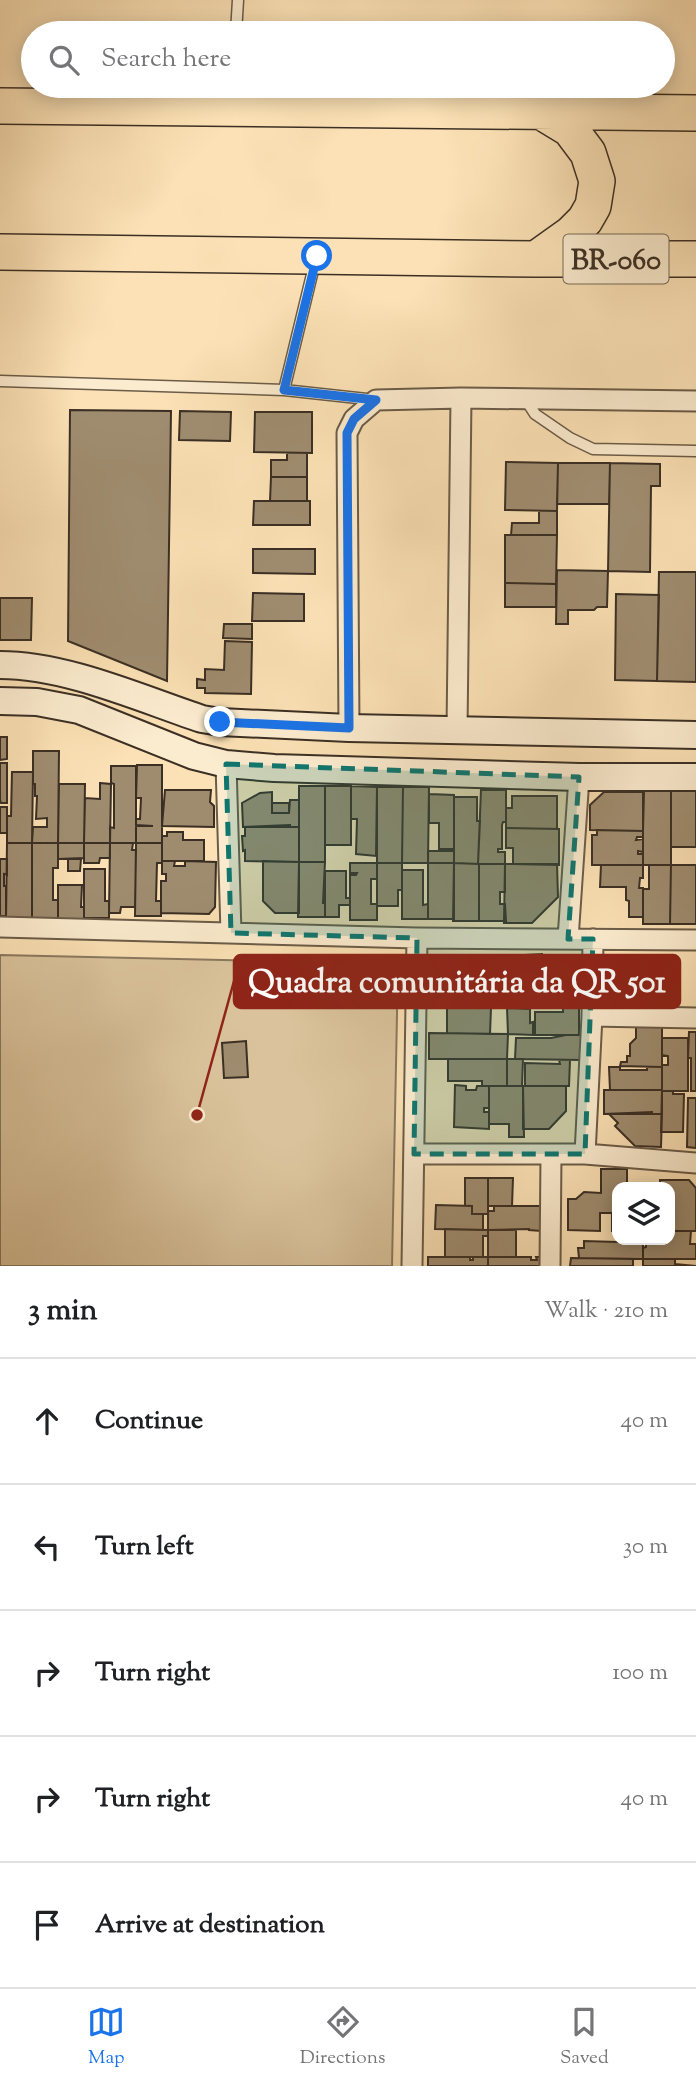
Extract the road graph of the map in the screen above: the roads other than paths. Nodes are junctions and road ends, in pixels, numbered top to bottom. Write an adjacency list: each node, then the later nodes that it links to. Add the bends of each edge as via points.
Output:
1 (237, 1): 2 (lane)
2 (236, 21)
3 (0, 106): 4 (highway, via 232,103)
4 (542, 111): 5 (highway); 8 (highway, via 570,129 588,153 597,181 593,206 585,220)
5 (696, 113)
6 (0, 252): 7 (highway, BR-060)
7 (317, 256): 8 (highway, BR-060); 11 (lane)
8 (536, 259): 9 (highway, BR-060)
9 (696, 259)
10 (0, 381): 11 (lane)
11 (284, 390): 14 (lane)
12 (461, 398): 13 (street); 14 (street); 20 (street)
13 (525, 399): 15 (street); 16 (lane, via 535,414 593,449)
14 (376, 400): 19 (street, via 354,419 347,433)
15 (696, 401)
16 (696, 451)
17 (0, 666): 19 (street, via 77,677 202,719)
18 (0, 701): 22 (street, via 79,710 194,757)
19 (349, 728): 20 (street)
20 (457, 730): 21 (street)
21 (696, 735)
22 (226, 764): 23 (street); 26 (street)
23 (579, 777): 24 (street); 28 (street)
24 (696, 777)
25 (0, 927): 26 (street)
26 (231, 933): 27 (street)
27 (417, 938): 28 (street); 33 (street)
28 (568, 939): 29 (street)
29 (593, 939): 30 (street); 31 (street)
30 (696, 940)
31 (592, 1016): 32 (street); 34 (street)
32 (696, 1018)
33 (414, 1154): 35 (street); 37 (street)
34 (585, 1154): 35 (street); 36 (street)
35 (551, 1155): 38 (street)
36 (696, 1163)
37 (412, 1266)
38 (550, 1266)

